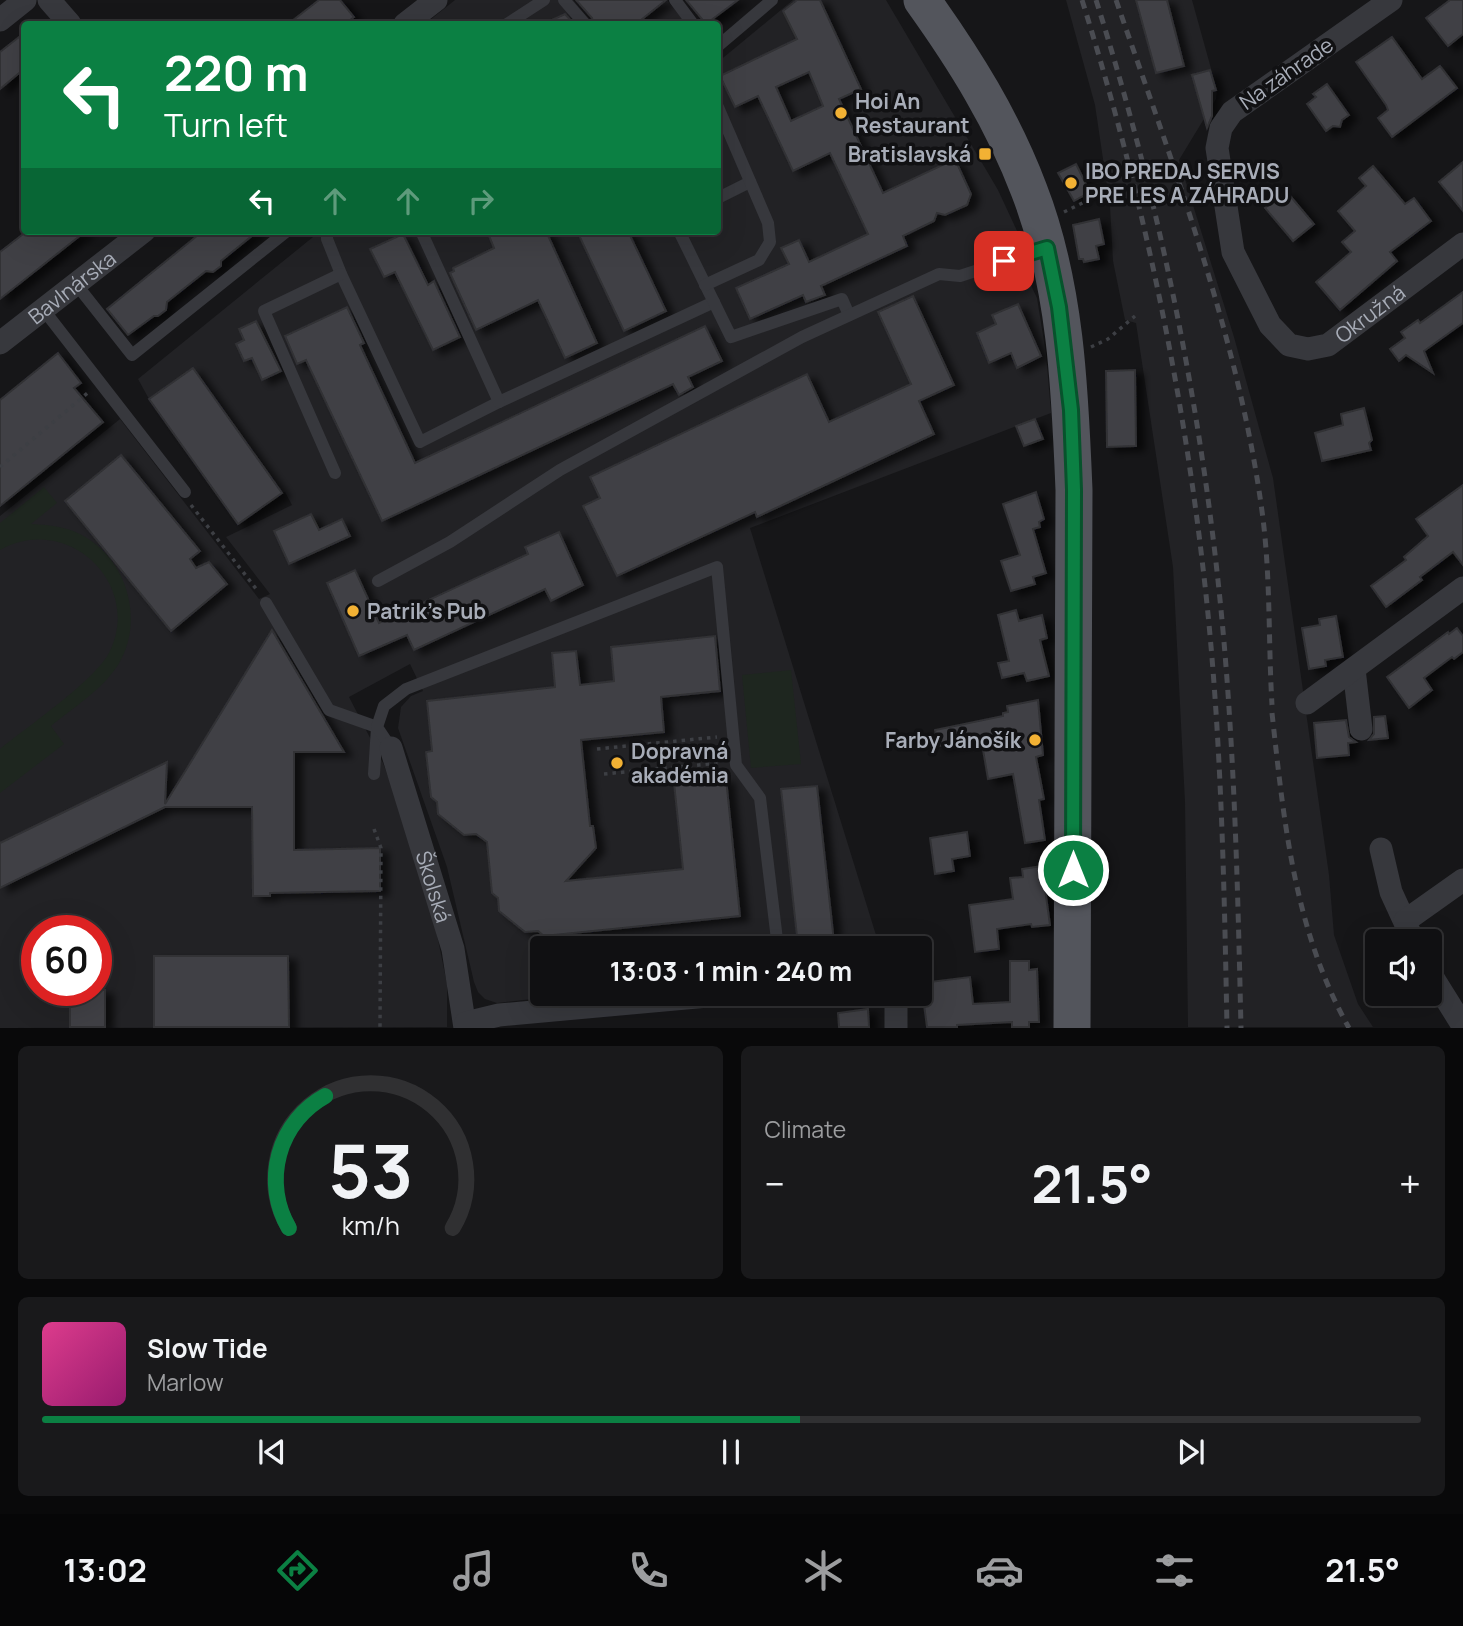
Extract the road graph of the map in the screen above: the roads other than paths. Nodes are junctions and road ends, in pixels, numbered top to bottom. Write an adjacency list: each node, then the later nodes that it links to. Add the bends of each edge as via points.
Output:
1 (25, 0): 10 (street)
2 (49, 0): 11 (street)
3 (436, 0): 12 (street)
4 (544, 0): 13 (lane)
5 (564, 0): 14 (lane)
6 (675, 0): 15 (lane)
7 (772, 0): 16 (lane)
8 (922, 0): 25 (main road, via 981,88 1014,153)
9 (1391, 0): 27 (street, Na záhrade, via 1256,93 1232,112 1221,128 1217,157)
10 (0, 20)
11 (67, 21)
12 (409, 21)
13 (512, 21)
14 (582, 21)
15 (691, 21)
16 (721, 43)
17 (721, 114): 18 (lane)
18 (750, 182): 19 (lane); 30 (lane, via 768,223 770,242 759,260)
19 (721, 196)
20 (139, 235): 29 (street, Bavlnárska)
21 (282, 235): 29 (lane, via 132,355)
22 (327, 235): 28 (lane)
23 (423, 235): 35 (lane)
24 (681, 235): 30 (lane)
25 (1044, 236): 33 (lane, via 960,275 939,274); 58 (main road, via 1065,348 1071,410)
26 (1463, 244): 27 (street, Okružná, via 1328,345 1308,349 1289,345 1270,325)
27 (1233, 252)
28 (341, 274): 35 (lane, via 420,442); 36 (lane, via 264,311)
29 (76, 284): 32 (street, Bavlnárska)
30 (705, 285): 31 (lane)
31 (714, 302): 33 (lane, via 731,337 842,299); 35 (lane)
32 (43, 309): 34 (street, Bavlnárska); 37 (lane)
33 (849, 316): 38 (lane, via 560,470 450,542)
34 (0, 343)
35 (499, 402)
36 (335, 473)
37 (185, 492)
38 (378, 581)
39 (1463, 588): 41 (street)
40 (264, 600): 43 (lane, via 328,710)
41 (1354, 669): 42 (street); 44 (street)
42 (1307, 703)
43 (377, 727): 45 (lane); 46 (lane); 51 (lane, via 384,706 406,689 717,567 736,765 760,798)
44 (1361, 729)
45 (391, 748): 55 (street, Školská, via 453,949)
46 (374, 774)
47 (1381, 849): 49 (street, via 1391,892)
48 (1463, 880): 50 (street)
49 (1409, 929)
50 (1412, 929)
51 (777, 936)
52 (1442, 992): 56 (street)
53 (598, 1006): 55 (street, via 499,1015)
54 (896, 1006): 57 (street)
55 (466, 1025)
56 (1463, 1026)
57 (896, 1027)
58 (1072, 1027)

